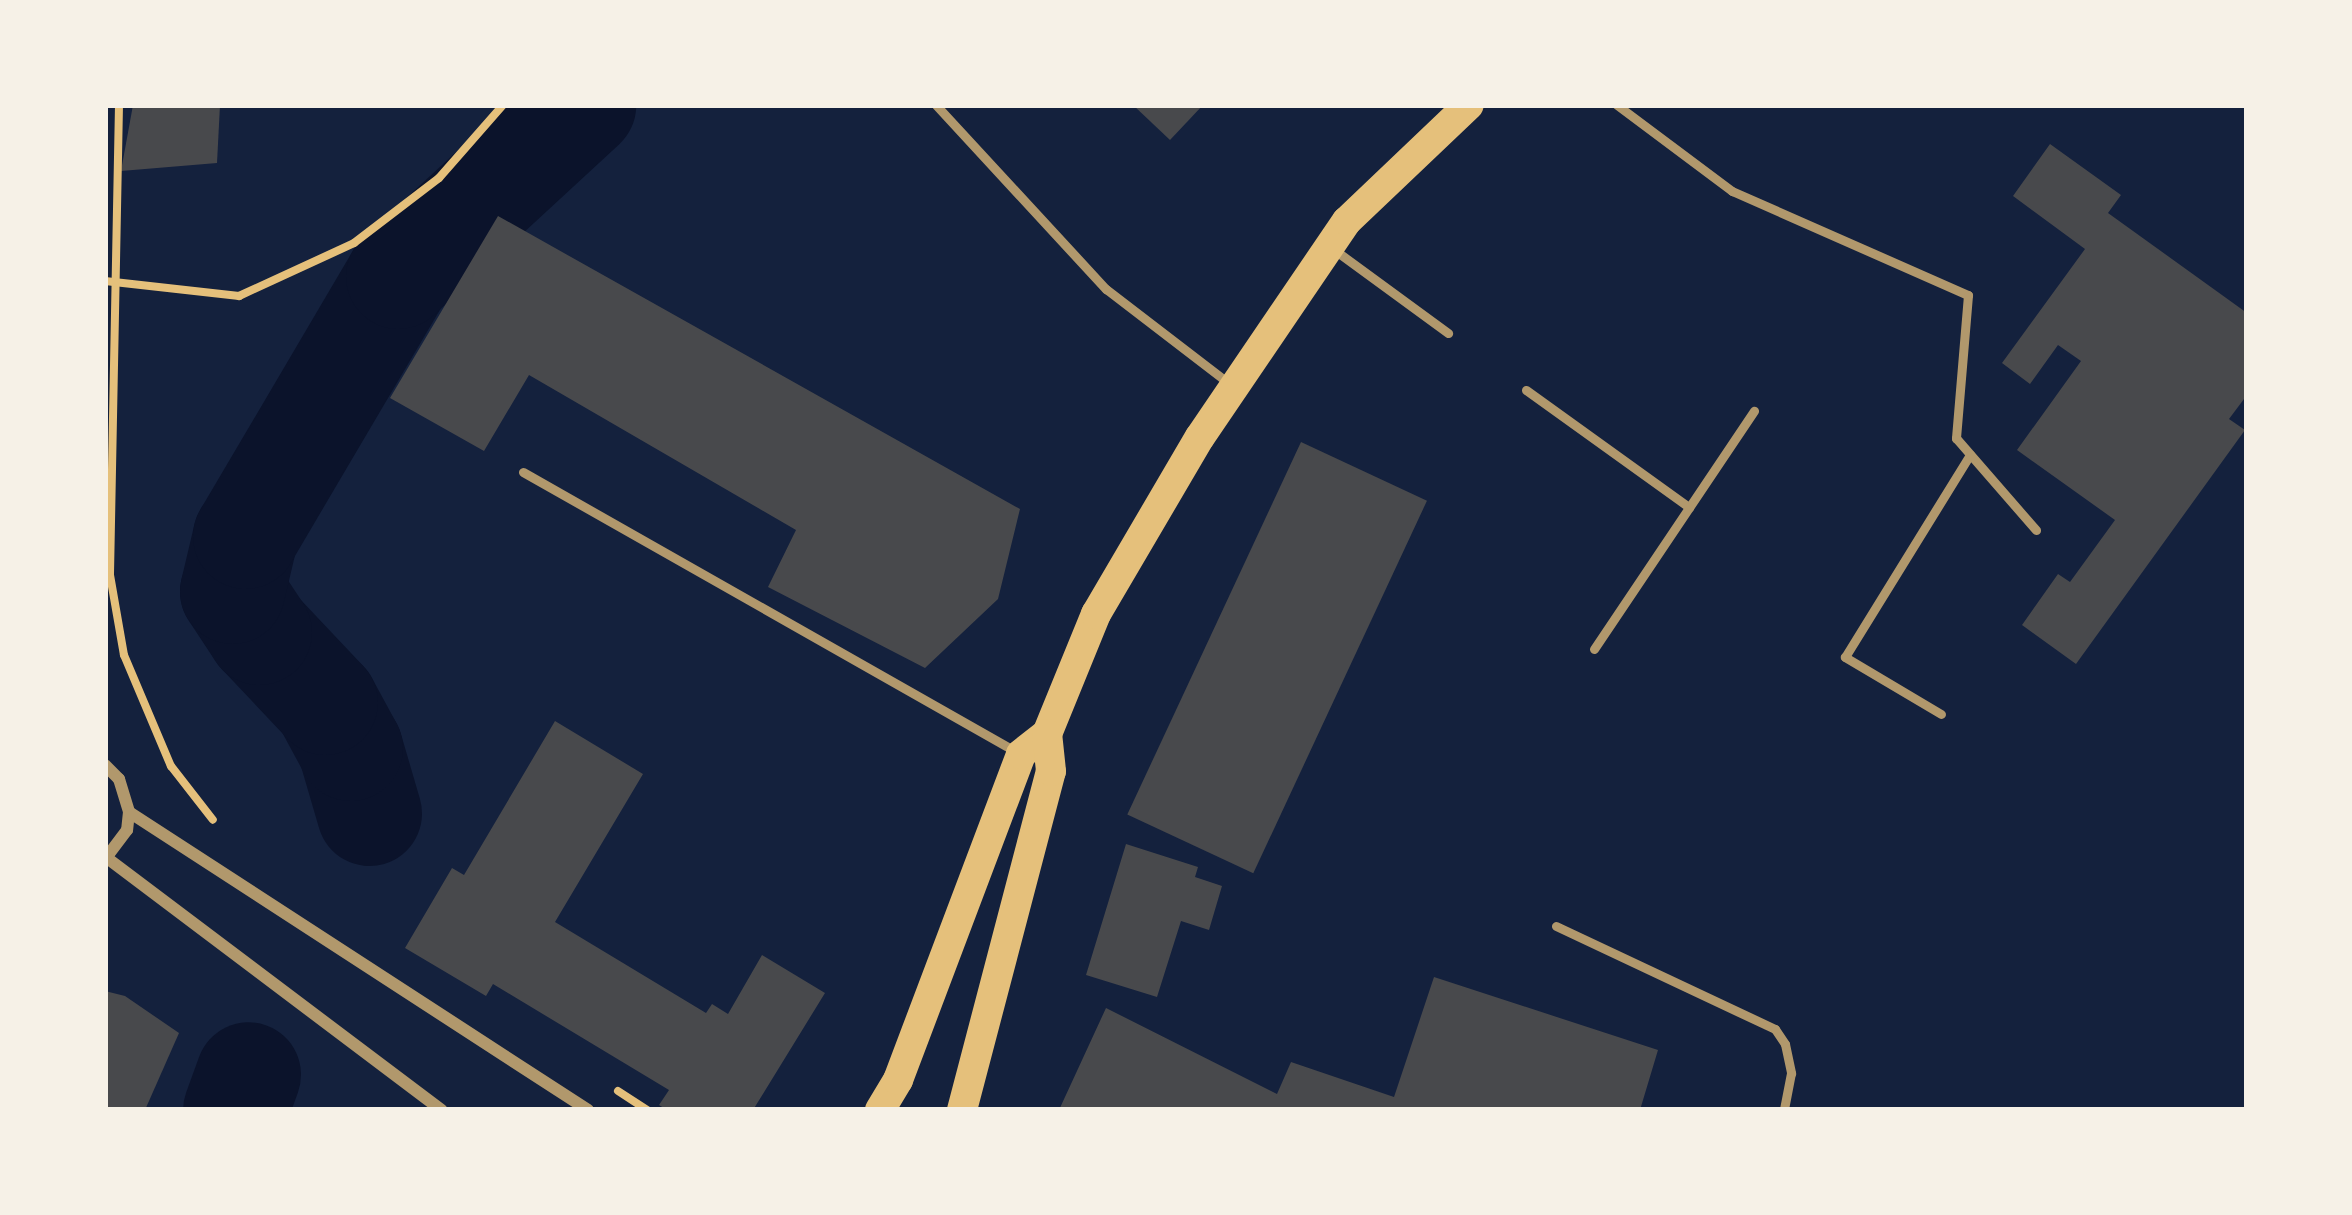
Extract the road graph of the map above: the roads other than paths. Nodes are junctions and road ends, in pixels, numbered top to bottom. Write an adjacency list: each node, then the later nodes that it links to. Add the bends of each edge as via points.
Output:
1 (936, 105): 6 (lane, via 1106,289)
2 (1469, 105): 4 (main road, via 1347,221)
3 (1617, 105): 9 (lane, via 1732,191 1968,295 1956,438)
4 (1330, 247): 5 (lane); 6 (main road)
5 (1448, 333)
6 (1234, 387): 15 (main road, via 1096,614)
7 (1526, 390): 11 (lane)
8 (1754, 410): 11 (lane)
9 (1970, 455): 12 (lane); 14 (lane, via 1845,657)
10 (523, 472): 16 (lane)
11 (1689, 507): 13 (lane)
12 (2036, 530)
13 (1594, 649)
14 (1941, 714)
15 (1047, 734): 16 (main road); 18 (main road)
16 (1021, 754): 18 (lane); 24 (main road)
17 (105, 765): 19 (street, via 119,779)
18 (1052, 771): 25 (main road)
19 (129, 812): 20 (street, via 127,830); 23 (street)
20 (106, 859): 22 (street)
21 (1556, 926): 26 (lane, via 1774,1029 1791,1073)
22 (442, 1110)
23 (588, 1110)
24 (880, 1110)
25 (962, 1110)
26 (1784, 1110)

